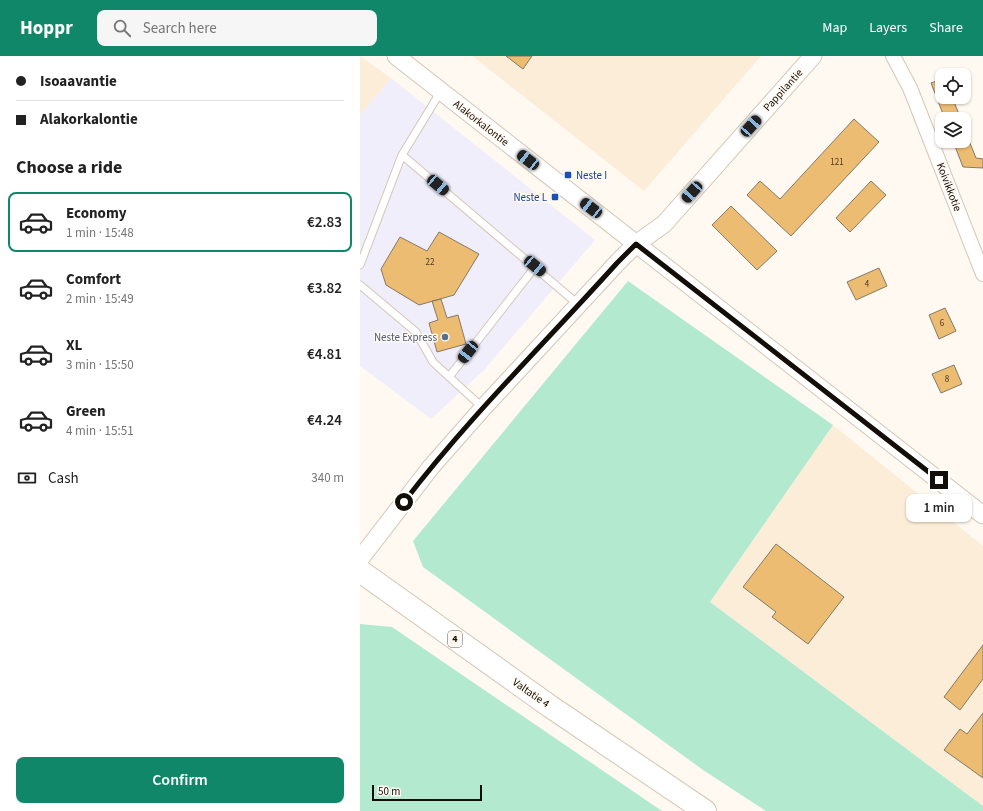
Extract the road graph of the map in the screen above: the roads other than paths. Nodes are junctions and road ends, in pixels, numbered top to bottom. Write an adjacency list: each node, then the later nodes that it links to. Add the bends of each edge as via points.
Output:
1 (396, 56): 4 (street, Alakorkalontie)
2 (813, 56): 6 (street, Pappilantie, via 664,224)
3 (893, 56): 9 (street, Koivikkotie, via 910,88)
4 (441, 91): 5 (lane); 6 (street, Alakorkalontie)
5 (402, 155): 7 (lane); 8 (lane)
6 (636, 244): 11 (street, Pappilantie); 14 (street, Alakorkalontie)
7 (360, 265)
8 (535, 266): 11 (lane); 12 (lane)
9 (983, 274)
10 (360, 285): 12 (lane, via 416,332 433,362)
11 (580, 305): 13 (street, Pappilantie)
12 (448, 377): 13 (lane)
13 (483, 408): 15 (street, Pappilantie, via 431,467)
14 (983, 515)
15 (360, 559)
16 (360, 571): 17 (highway, Valtatie 4 / 4, via 551,707)
17 (705, 811)

